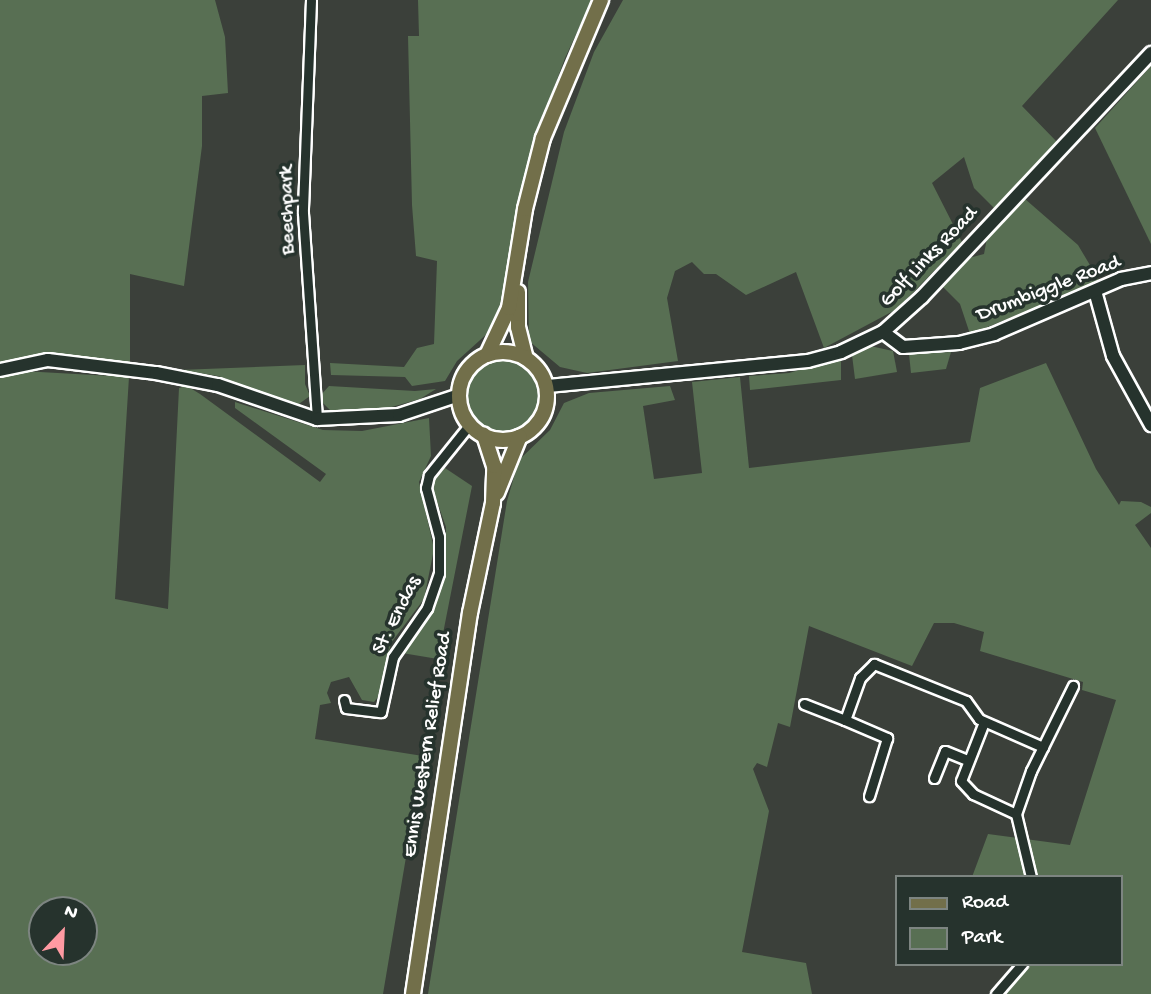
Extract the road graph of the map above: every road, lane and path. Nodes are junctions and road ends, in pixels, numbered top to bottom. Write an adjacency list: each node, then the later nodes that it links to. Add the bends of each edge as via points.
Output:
1 (311, 0): 13 (street, Beechpark, via 303,213)
2 (601, 0): 4 (main road, via 543,138 525,209)
3 (1151, 52): 7 (main road, Golf Links Road, via 922,297)
4 (518, 263): 8 (main road, via 503,326); 9 (main road, via 519,327)
5 (1151, 273): 6 (main road, Drumbiggle Road)
6 (1095, 291): 7 (main road, Drumbiggle Road, via 994,334 959,343 903,347); 15 (main road, via 1113,356)
7 (883, 332): 11 (main road, Golf Links Road, via 841,352 808,361)
8 (487, 355): 9 (main road, via 505,352); 12 (main road, via 464,376)
9 (526, 358): 11 (main road)
10 (0, 370): 13 (main road, via 48,360 156,373 219,385)
11 (548, 386): 17 (main road, via 538,423)
12 (459, 396): 13 (main road, via 399,415); 14 (main road)
13 (317, 419)
14 (470, 424): 16 (main road); 20 (street, St. Endas, via 429,475 426,488 439,537 439,573 427,608 393,657 382,712 345,708)
15 (1151, 425)
16 (484, 435): 17 (main road, via 499,440); 18 (main road, Ennis Western Relief Road, via 494,466)
17 (520, 436): 18 (main road, Ennis Western Relief Road)
18 (493, 503): 31 (main road, Ennis Western Relief Road, via 470,613)
19 (1073, 686): 24 (street)
20 (344, 700)
21 (804, 704): 22 (street)
22 (845, 720): 23 (street, via 860,678 867,666 874,664 966,701); 27 (street, via 887,738)
23 (984, 722): 24 (street); 25 (street)
24 (1043, 747): 28 (street)
25 (967, 760): 26 (street, via 945,751); 28 (street, via 961,781 965,788)
26 (934, 778)
27 (869, 796)
28 (1016, 814): 29 (street)
29 (1031, 875)
30 (1020, 966): 32 (street)
31 (413, 994)
32 (996, 994)

